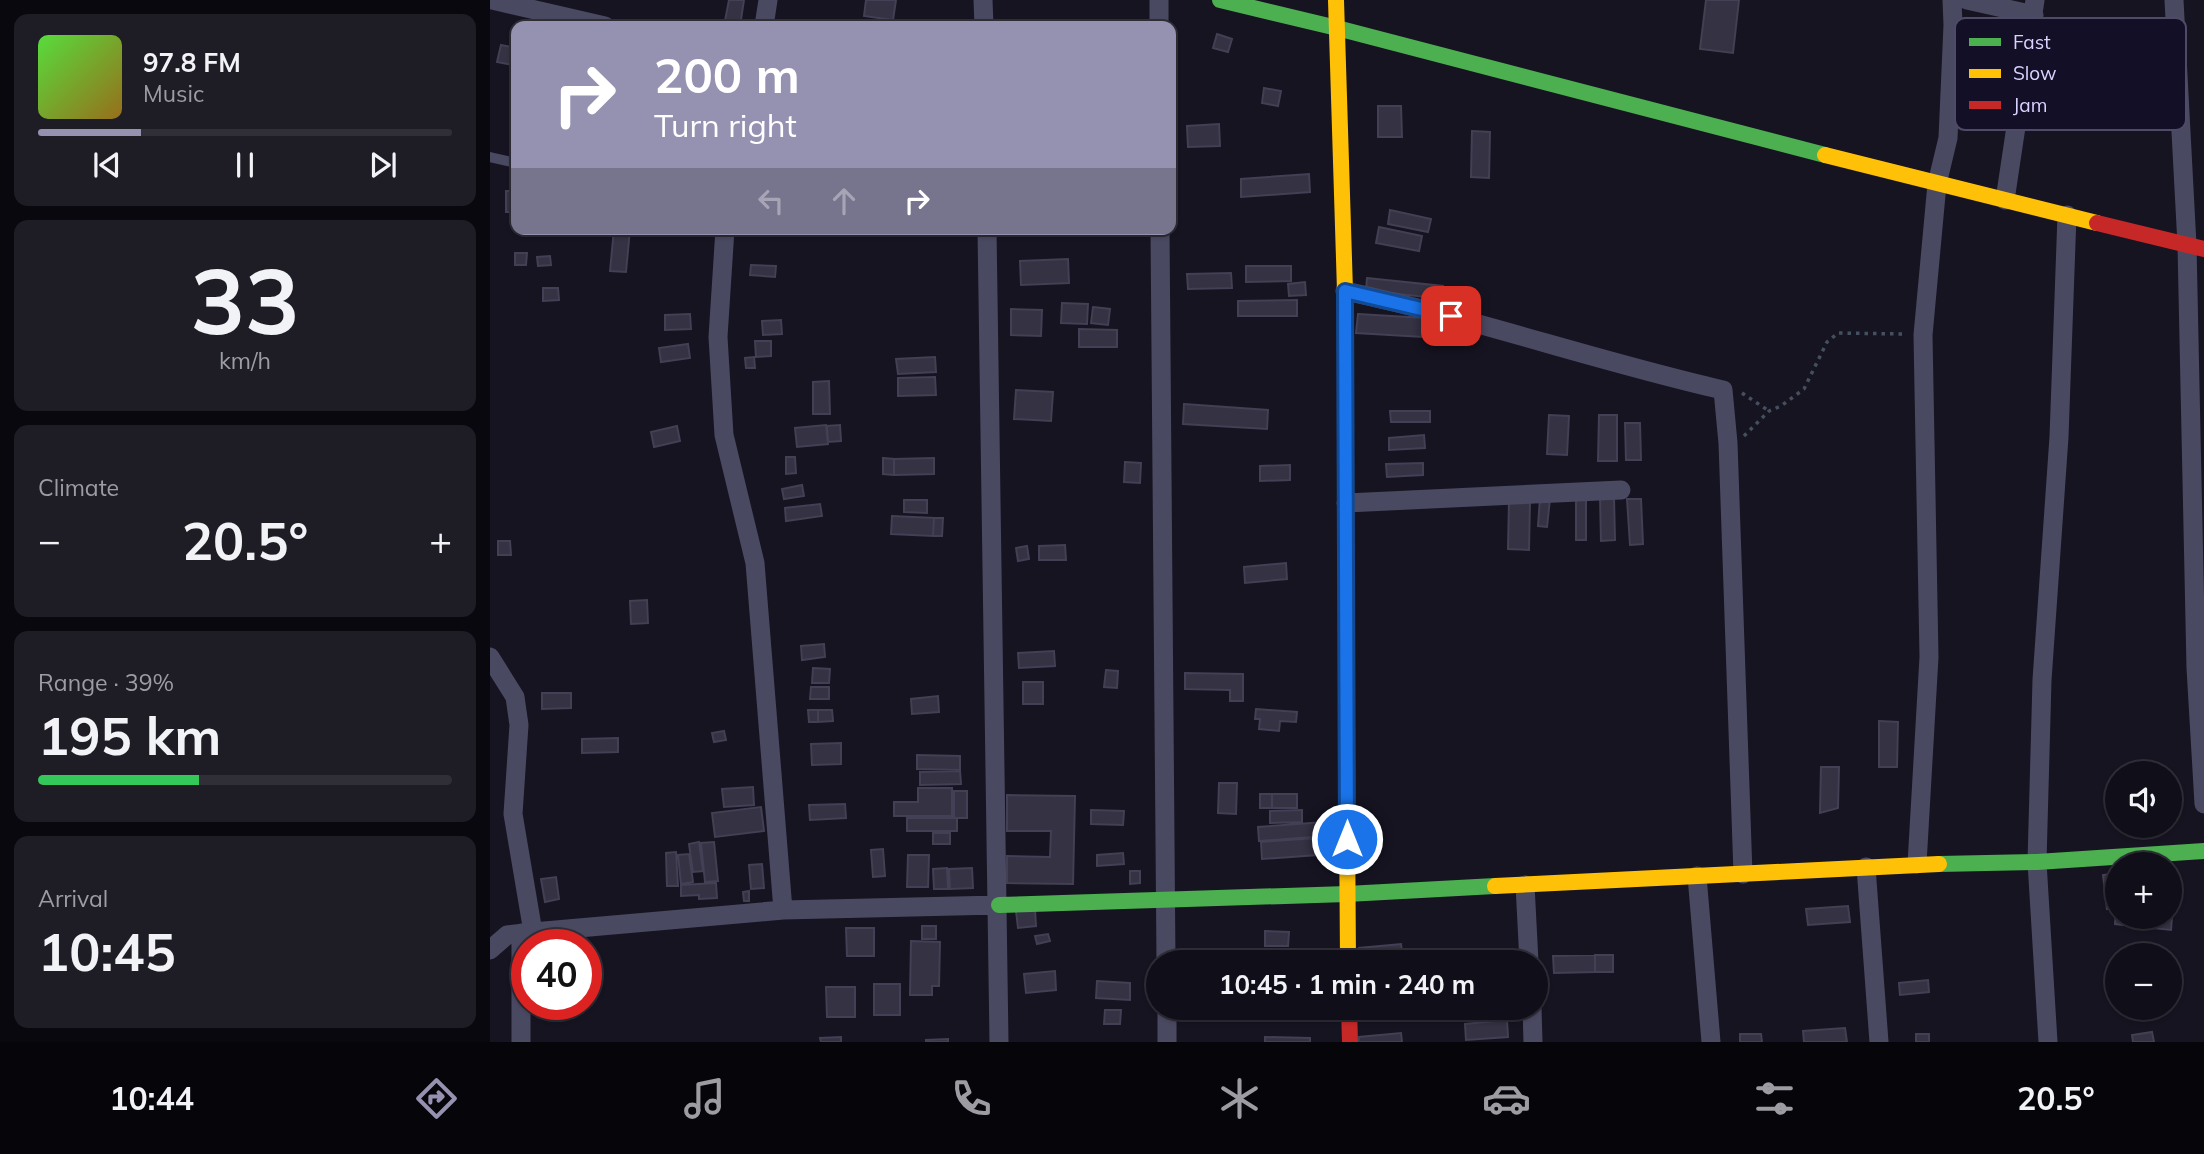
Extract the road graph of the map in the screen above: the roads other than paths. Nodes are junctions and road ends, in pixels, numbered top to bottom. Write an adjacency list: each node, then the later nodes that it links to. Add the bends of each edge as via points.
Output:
1 (492, 0): 12 (street)
2 (768, 0): 13 (street)
3 (983, 0): 14 (street)
4 (1159, 0): 15 (street)
5 (1220, 0): 16 (street)
6 (1336, 0): 16 (street)
7 (1951, 0): 21 (street, via 1948,138)
8 (1967, 0): 10 (street)
9 (2174, 0): 11 (street)
10 (2034, 7)
11 (2176, 18)
12 (583, 21)
13 (765, 21)
14 (984, 21)
15 (1159, 21)
16 (1337, 28): 21 (street); 28 (street)
17 (2016, 130): 22 (street)
18 (2185, 130): 27 (street)
19 (490, 157): 20 (lane)
20 (511, 162)
21 (1937, 184): 22 (street); 36 (street, via 1923,335 1929,657)
22 (2005, 200): 23 (street)
23 (2067, 215): 27 (street); 35 (street)
24 (725, 235): 44 (street, via 718,337 724,435 755,563)
25 (987, 235): 43 (street)
26 (1160, 235): 42 (street)
27 (2195, 247): 32 (street)
28 (1345, 291): 30 (street); 38 (street, via 1723,390)
29 (1621, 490): 30 (street)
30 (1346, 503): 41 (street)
31 (490, 657): 45 (street, via 515,697 519,725)
32 (2200, 668): 33 (street)
33 (2204, 804)
34 (2204, 851): 35 (street)
35 (2037, 862): 36 (street); 63 (street)
36 (1917, 864): 37 (street)
37 (1866, 867): 38 (street); 62 (street)
38 (1743, 874): 39 (street)
39 (1697, 876): 40 (street); 61 (street)
40 (1525, 885): 41 (street); 51 (street)
41 (1347, 894): 42 (street); 50 (street)
42 (1166, 901): 43 (street); 49 (street)
43 (999, 905): 44 (street); 57 (street)
44 (783, 910): 46 (street)
45 (513, 929)
46 (550, 929)
47 (511, 934): 48 (street)
48 (490, 950)
49 (1166, 950)
50 (1348, 950)
51 (1528, 950)
52 (519, 1020): 56 (street)
53 (1167, 1020): 58 (street)
54 (1349, 1020): 59 (street)
55 (1532, 1020): 60 (street)
56 (521, 1042)
57 (999, 1042)
58 (1167, 1042)
59 (1350, 1042)
60 (1533, 1042)
61 (1711, 1042)
62 (1880, 1042)
63 (2048, 1042)

